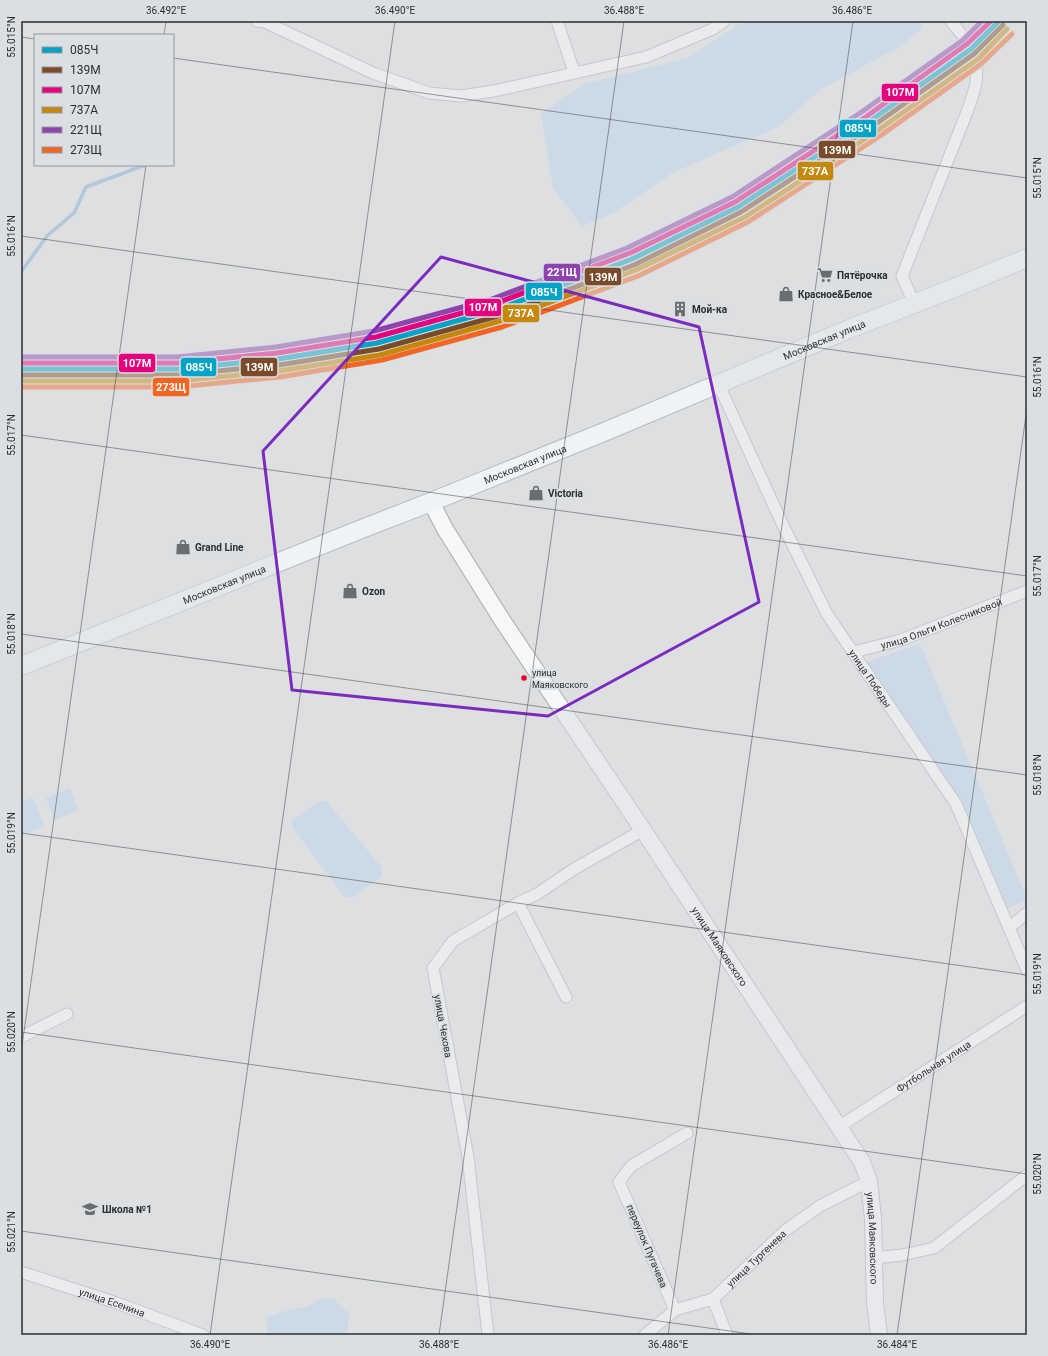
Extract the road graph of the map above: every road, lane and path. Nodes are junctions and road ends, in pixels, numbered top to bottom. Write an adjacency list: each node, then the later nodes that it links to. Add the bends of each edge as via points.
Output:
1 (257, 21): 5 (street, via 265,22 373,73 429,93 461,96)
2 (558, 21): 5 (street)
3 (724, 21): 5 (street, via 712,29 646,57)
4 (951, 21): 7 (street, via 971,49 977,79 975,91 902,276)
5 (574, 72)
6 (1027, 258): 7 (main road, Московская улица)
7 (914, 303): 8 (main road, Московская улица)
8 (718, 383): 9 (main road, Московская улица); 11 (street, улица Победы, via 780,520 827,614)
9 (432, 502): 12 (main road, Московская улица); 13 (street, улица Маяковского, via 444,529 502,620)
10 (1027, 591): 11 (street, улица Ольги Колесниковой, via 901,640)
11 (854, 652): 16 (street, улица Победы, via 956,804)
12 (21, 666)
13 (643, 830): 14 (street, улица Чехова); 22 (street, улица Маяковского)
14 (518, 903): 18 (street); 31 (street, улица Чехова, via 453,941 433,968 468,1157)
15 (1027, 913): 16 (street)
16 (1010, 928): 17 (street, улица Победы)
17 (1027, 970)
18 (566, 997)
19 (1027, 1006): 22 (street, Футбольная улица)
20 (67, 1014): 21 (street)
21 (21, 1038)
22 (840, 1126): 25 (street, улица Маяковского, via 862,1162)
23 (687, 1133): 29 (street, переулок Пугачева, via 631,1166 619,1182)
24 (1027, 1175): 26 (street, via 934,1248)
25 (869, 1181): 26 (street, улица Маяковского); 28 (street, улица Тургенева, via 820,1206 786,1230)
26 (874, 1258): 34 (street, улица Маяковского)
27 (21, 1272): 30 (street, улица Есенина, via 114,1302)
28 (713, 1299): 29 (street, улица Тургенева); 33 (street)
29 (675, 1310): 32 (street, улица Тургенева)
30 (203, 1335)
31 (488, 1335)
32 (645, 1335)
33 (727, 1335)
34 (879, 1335)

